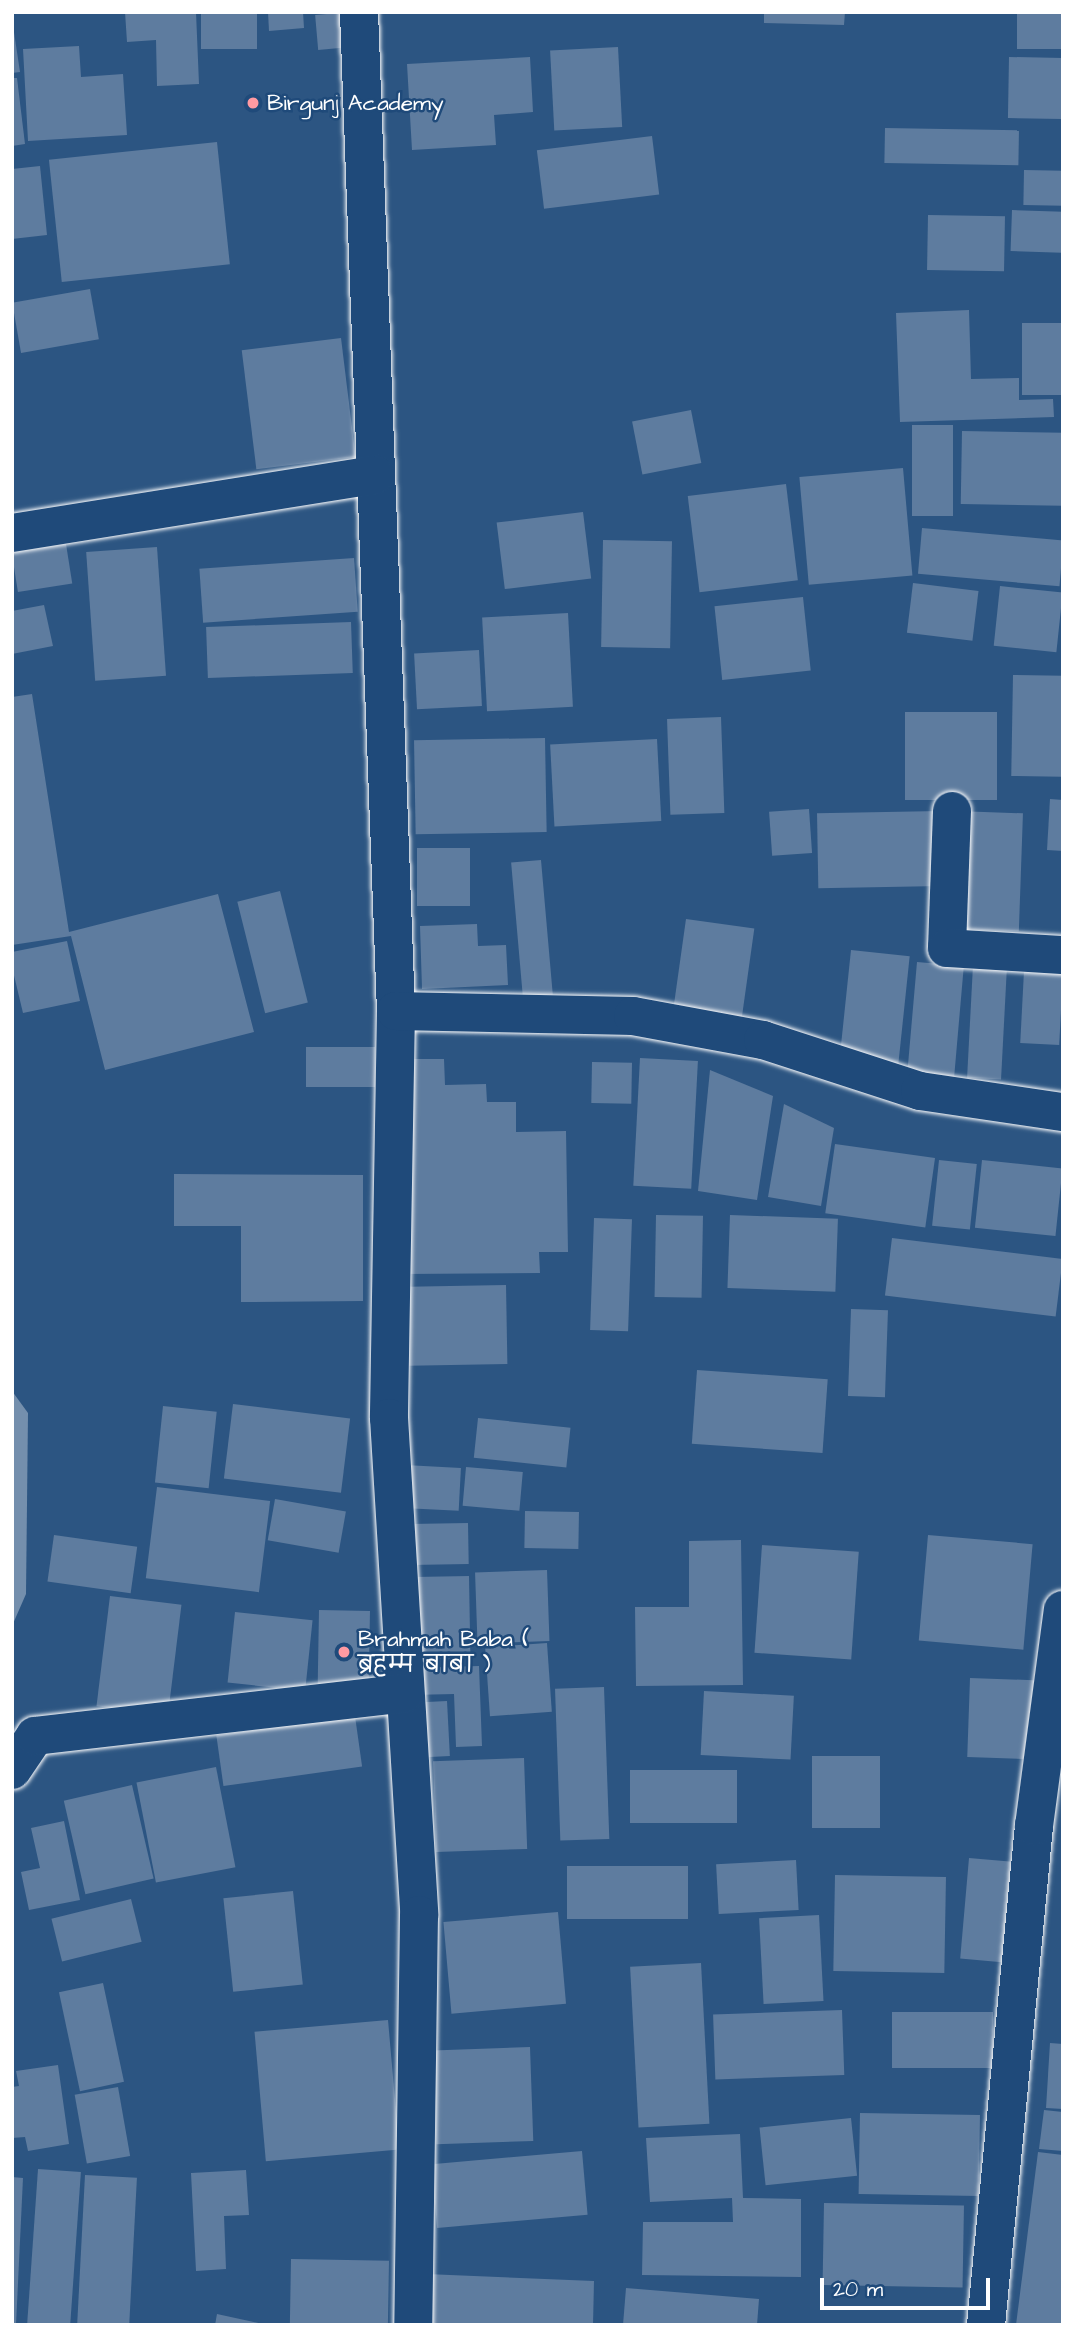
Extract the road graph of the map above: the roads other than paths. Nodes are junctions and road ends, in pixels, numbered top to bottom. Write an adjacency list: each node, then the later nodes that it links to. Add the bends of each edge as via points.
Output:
1 (359, 12): 2 (street)
2 (375, 475): 3 (street); 6 (street)
3 (12, 533)
4 (952, 810): 5 (street, via 947,948)
5 (1063, 955)
6 (396, 1011): 7 (street, via 633,1016 763,1040 920,1091); 9 (street, via 389,1418)
7 (1063, 1112)
8 (1063, 1610): 12 (street, via 1034,1826)
9 (405, 1693): 10 (street, via 35,1736); 11 (street, via 419,1915)
10 (12, 1770)
11 (413, 2325)
12 (986, 2325)

